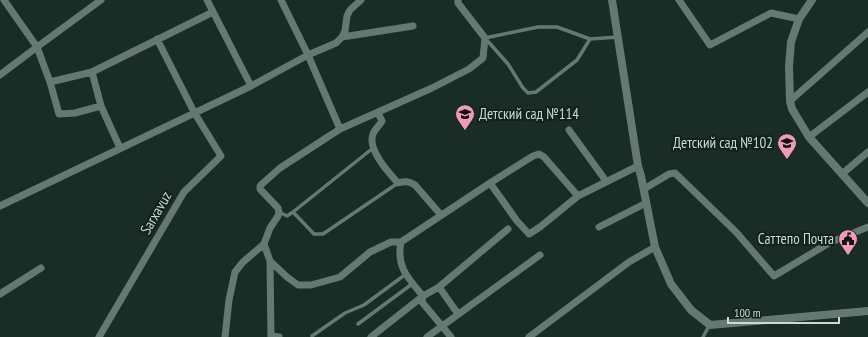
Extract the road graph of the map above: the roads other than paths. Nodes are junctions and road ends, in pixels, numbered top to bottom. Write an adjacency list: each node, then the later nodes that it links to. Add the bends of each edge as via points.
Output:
1 (4, 0): 19 (street)
2 (101, 0): 19 (street)
3 (207, 0): 10 (street)
4 (281, 0): 20 (street)
5 (361, 0): 14 (street, via 350,10)
6 (458, 0): 16 (street)
7 (612, 0): 15 (street)
8 (679, 0): 11 (street, via 710,45 771,13)
9 (812, 0): 11 (street)
10 (213, 12): 17 (street); 24 (street)
11 (799, 19): 26 (street, via 791,42)
12 (413, 26): 14 (street)
13 (868, 32): 26 (street)
14 (342, 37): 20 (street, via 336,43)
15 (618, 37): 18 (lane); 36 (street)
16 (486, 38): 18 (lane, via 538,27 557,27); 18 (lane, via 528,93 536,92 577,60); 29 (street, via 483,58 469,69)
17 (157, 39): 21 (street); 28 (street)
18 (590, 39)
19 (37, 47): 22 (street); 23 (street)
20 (308, 55): 24 (street); 30 (street)
21 (92, 72): 23 (street); 27 (street)
22 (0, 75)
23 (50, 82): 27 (street, via 59,114 75,113)
24 (251, 86): 28 (street)
25 (868, 92): 32 (street)
26 (790, 101): 32 (street)
27 (101, 106): 33 (street)
28 (194, 112): 33 (street); 70 (street, Sarxavuz, via 221,156 184,192)
29 (378, 113): 30 (street); 34 (street, via 382,121 373,133)
30 (340, 129): 46 (street, via 280,168 260,186)
31 (569, 130): 38 (street)
32 (809, 137): 37 (street)
33 (120, 148): 45 (street)
34 (373, 148): 39 (street); 47 (lane)
35 (868, 152): 37 (street)
36 (638, 166): 38 (street); 41 (street)
37 (842, 174): 44 (street)
38 (606, 182): 42 (street)
39 (398, 183): 47 (lane, via 323,234 314,234); 48 (street, via 410,181)
40 (490, 183): 42 (street, via 539,154); 42 (street, via 529,234); 48 (street)
41 (644, 189): 43 (street); 50 (street, via 675,173 736,232 774,276 829,243)
42 (578, 196)
43 (646, 203): 49 (street); 54 (street)
44 (868, 203)
45 (0, 206)
46 (279, 212): 47 (lane, via 287,216); 53 (street)
47 (293, 212)
48 (441, 215): 52 (street)
49 (598, 227)
50 (868, 227)
51 (508, 229): 60 (street)
52 (401, 242): 56 (street, via 391,242 370,252 340,277 311,285 298,285); 58 (street, via 400,263)
53 (264, 244): 56 (street); 71 (street, via 235,272 228,300)
54 (655, 247): 66 (street, via 671,284 691,310); 76 (street, via 629,262)
55 (540, 255): 64 (street)
56 (270, 261): 68 (street)
57 (41, 268): 61 (street)
58 (406, 274): 59 (street); 69 (lane, via 364,305 345,313)
59 (412, 284): 62 (street); 65 (lane)
60 (439, 287): 62 (street); 64 (street)
61 (0, 294)
62 (423, 296): 67 (street, via 422,302); 73 (street)
63 (868, 311): 66 (street)
64 (458, 314): 67 (street)
65 (358, 324)
66 (710, 325): 77 (lane)
67 (441, 326): 74 (street); 75 (street)
68 (271, 336): 72 (street)
69 (312, 336)
70 (99, 337)
71 (225, 337)
72 (279, 337)
73 (371, 337)
74 (427, 337)
75 (451, 337)
76 (529, 337)
77 (703, 337)

